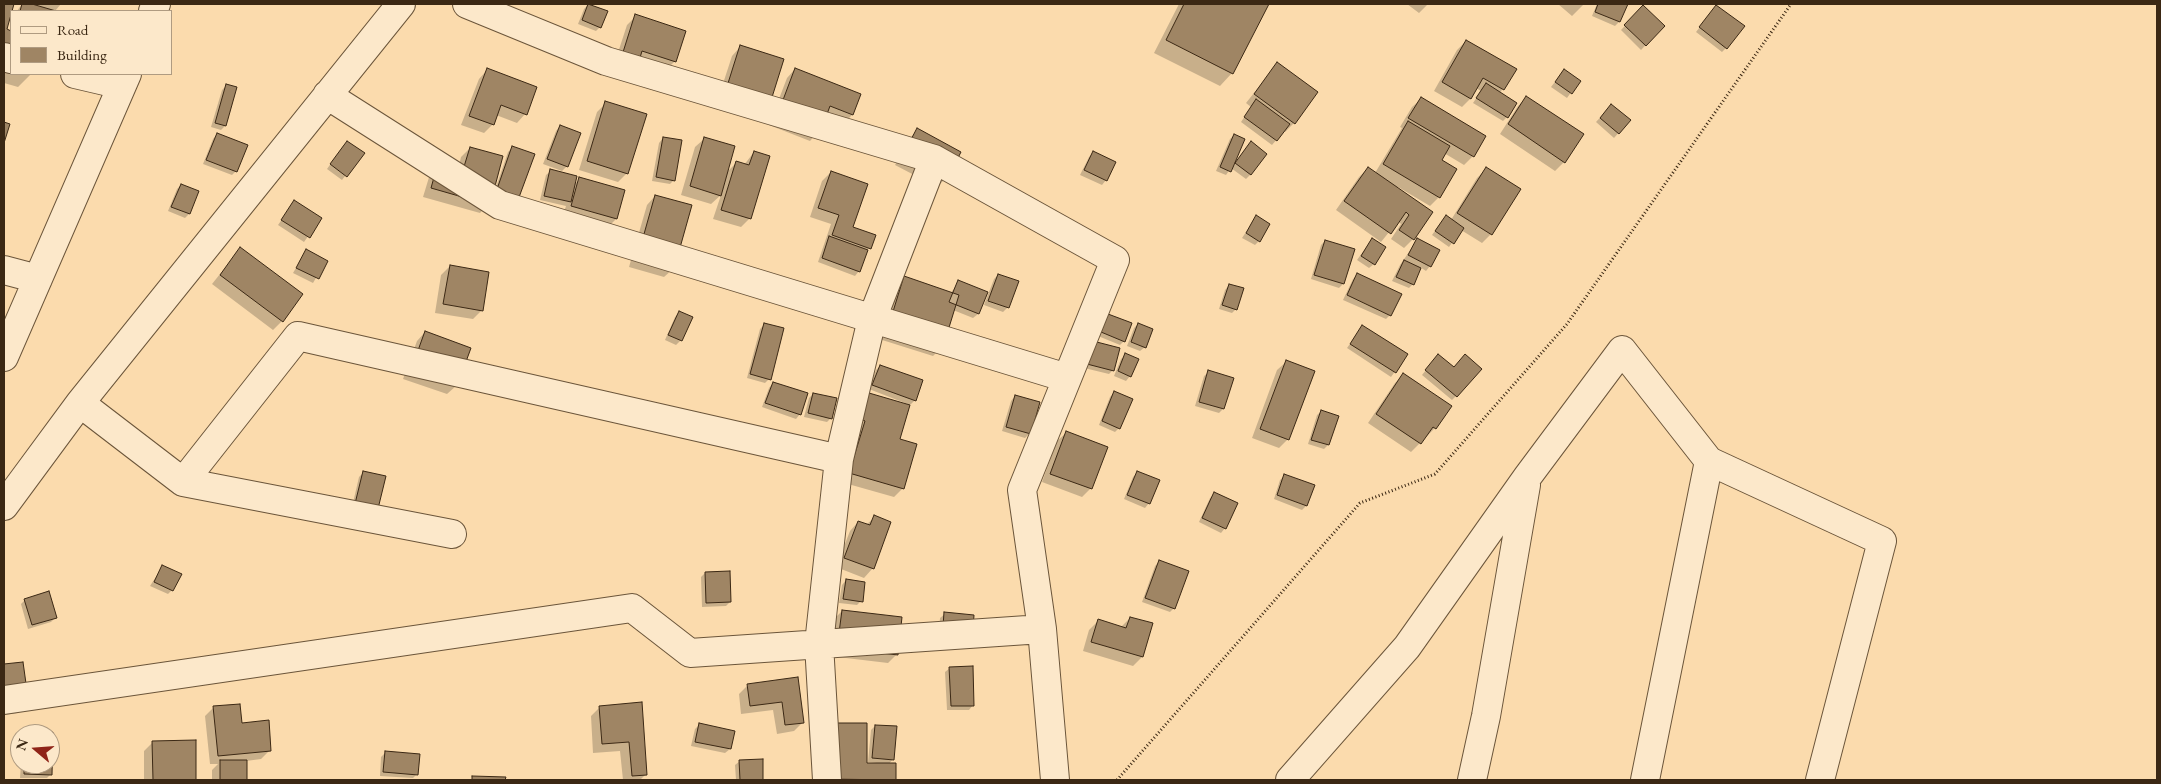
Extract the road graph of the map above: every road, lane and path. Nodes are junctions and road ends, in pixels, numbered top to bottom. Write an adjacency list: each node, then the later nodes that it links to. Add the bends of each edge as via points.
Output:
1 (401, 4): 6 (street)
2 (468, 4): 7 (street, via 606,61)
3 (1791, 4): 25 (path, via 1567,324 1435,474 1360,503)
4 (85, 75): 5 (street)
5 (125, 79): 9 (street)
6 (328, 95): 10 (street, via 500,205); 13 (street)
7 (934, 159): 10 (street); 12 (street, via 1115,260)
8 (4, 270): 9 (street)
9 (38, 279): 11 (street)
10 (872, 319): 12 (street); 14 (street)
11 (4, 357)
12 (1067, 378): 20 (street, via 1022,490)
13 (80, 404): 17 (street); 18 (street)
14 (839, 460): 17 (street, via 298,336); 21 (street)
15 (1709, 461): 16 (street, via 1622,350); 28 (street); 29 (street, via 1882,541)
16 (1528, 476): 26 (street, via 1406,647); 27 (street)
17 (182, 482): 19 (street)
18 (4, 506)
19 (452, 534)
20 (1042, 629): 21 (street); 24 (street)
21 (819, 644): 22 (street, via 690,653 632,608); 23 (street)
22 (4, 700)
23 (827, 780)
24 (1055, 780)
25 (1117, 780)
26 (1290, 780)
27 (1472, 780)
28 (1645, 780)
29 (1820, 780)

